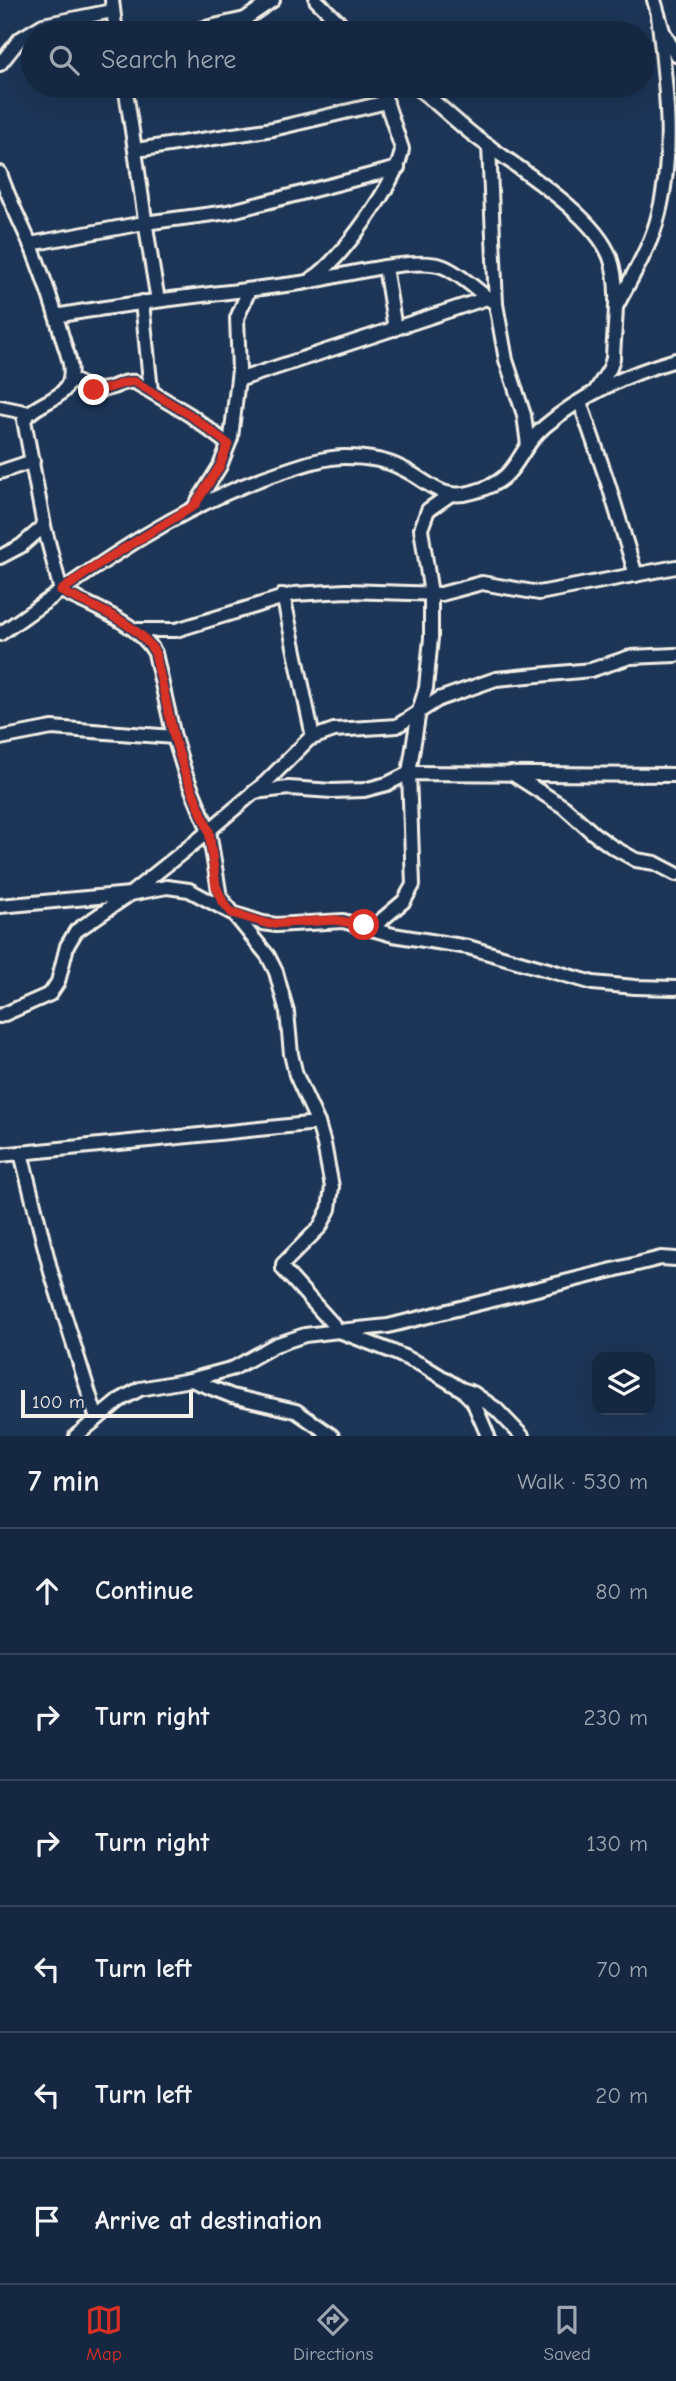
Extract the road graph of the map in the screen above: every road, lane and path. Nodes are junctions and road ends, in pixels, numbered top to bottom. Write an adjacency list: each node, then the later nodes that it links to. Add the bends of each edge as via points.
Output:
1 (273, 0): 7 (street)
2 (316, 0): 8 (street)
3 (654, 0): 5 (street)
4 (112, 6): 6 (street)
5 (658, 15): 10 (street); 29 (street, via 667,91 668,160 663,201 648,245)
6 (58, 21)
7 (236, 21)
8 (338, 21)
9 (21, 38): 11 (street)
10 (676, 55)
11 (0, 64)
12 (127, 98): 17 (street)
13 (386, 98): 15 (street)
14 (430, 98): 16 (street)
15 (387, 102): 17 (street, via 273,130); 18 (street, via 402,149)
16 (489, 146): 27 (street); 29 (street, via 583,219 603,243 615,276)
17 (136, 150): 21 (street)
18 (398, 169): 21 (street, via 228,212); 24 (street, via 332,264)
19 (0, 173): 20 (street)
20 (3, 196): 22 (street)
21 (144, 223): 22 (street); 26 (street)
22 (30, 244): 30 (street)
23 (385, 267): 24 (street); 27 (street, via 444,267); 31 (street)
24 (306, 282): 25 (street)
25 (249, 290): 26 (street); 34 (street, via 237,318)
26 (158, 300): 28 (street)
27 (492, 301): 31 (street); 41 (street)
28 (142, 302): 30 (street); 35 (street)
29 (615, 311): 36 (street, via 612,363)
30 (56, 316): 33 (street)
31 (395, 329): 34 (street)
32 (676, 361): 36 (street)
33 (70, 379): 35 (street, via 94,390 132,381); 39 (street, via 63,391)
34 (238, 380): 40 (street)
35 (151, 391): 40 (street)
36 (594, 393): 37 (street)
37 (580, 402): 41 (street); 49 (street)
38 (0, 407): 39 (street)
39 (29, 414): 42 (street, via 24,419)
40 (228, 444): 45 (street, via 220,466)
41 (528, 444): 44 (street, via 506,477 474,492)
42 (33, 461): 43 (street); 46 (street)
43 (0, 472)
44 (451, 494): 45 (street, via 430,488 387,462 341,457 266,477); 51 (street, via 428,510 421,530)
45 (194, 506): 50 (street)
46 (44, 526): 47 (street); 50 (street)
47 (0, 557)
48 (676, 567): 49 (street)
49 (636, 575): 51 (street, via 539,593 482,583)
50 (61, 591): 53 (street); 54 (street)
51 (431, 594): 52 (street, via 346,591); 56 (street, via 431,660)
52 (283, 596): 53 (street, via 176,630); 58 (street)
53 (134, 630): 57 (street, via 155,653)
54 (0, 634)
55 (676, 655): 56 (street, via 630,656 591,670 496,679 458,690)
56 (419, 711): 58 (street, via 397,726 334,730); 60 (street)
57 (174, 737): 59 (street, via 52,728); 64 (street)
58 (313, 737): 63 (street)
59 (0, 738)
60 (409, 772): 61 (street); 63 (street, via 364,790); 69 (street, via 412,885 404,901)
61 (511, 773): 62 (street); 65 (street, via 564,807 611,846)
62 (676, 775)
63 (254, 792): 64 (street)
64 (209, 831): 66 (street); 68 (street, via 216,886)
65 (676, 874)
66 (130, 894): 67 (street); 68 (street, via 167,887 189,890); 71 (street, via 76,931 50,994)
67 (0, 906)
68 (232, 913): 69 (street, via 269,924 335,920); 72 (street, via 276,972 296,1074)
69 (372, 928): 70 (street, via 468,947 593,983)
70 (676, 988)
71 (0, 1016)
72 (318, 1123): 73 (street); 76 (street, via 332,1187 329,1209 320,1227 282,1267)
73 (21, 1153): 74 (street); 79 (street, via 51,1272)
74 (0, 1156)
75 (676, 1259): 76 (street, via 661,1258 388,1326)
76 (339, 1331): 77 (street, via 305,1335 275,1345 234,1368); 78 (street, via 422,1365)
77 (190, 1380): 79 (street, via 141,1389); 81 (street, via 296,1411)
78 (461, 1389): 82 (street, via 473,1401); 83 (street, via 496,1409)
79 (97, 1419): 80 (street)
80 (76, 1436)
81 (332, 1436)
82 (488, 1436)
83 (522, 1436)

